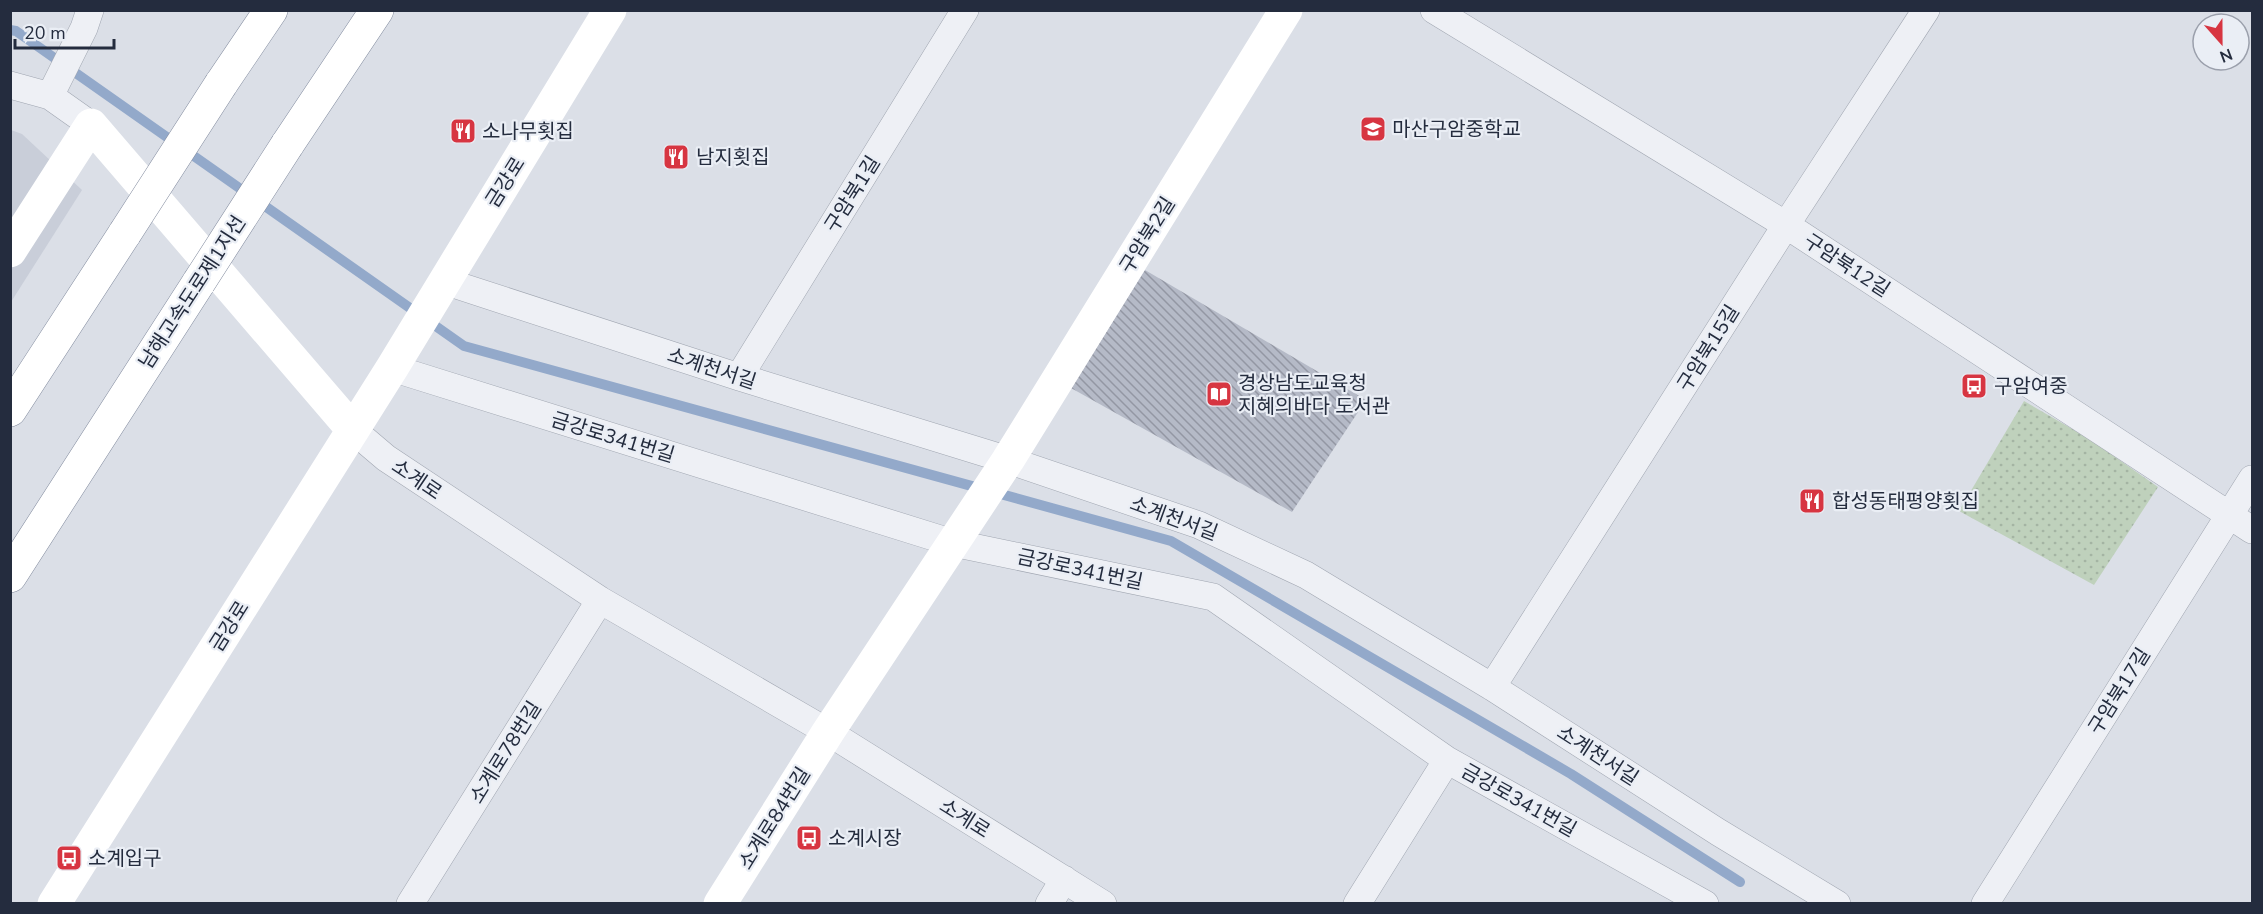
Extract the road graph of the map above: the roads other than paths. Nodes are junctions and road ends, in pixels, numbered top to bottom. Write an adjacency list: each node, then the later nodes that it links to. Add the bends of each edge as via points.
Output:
1 (271, 10): 17 (main road, bridge)
2 (377, 10): 24 (main road, 남해고속도로제1지선, bridge)
3 (610, 10): 14 (main road, 금강로)
4 (965, 10): 16 (street, 구암북1길)
5 (1286, 10): 19 (main road, 구암북2길)
6 (1434, 10): 12 (street, 구암북12길)
7 (1926, 10): 12 (street, 구암북15길)
8 (87, 19): 10 (street)
9 (10, 85): 10 (street, 소계로)
10 (55, 86): 11 (street, 소계로)
11 (91, 125): 13 (main road); 18 (main road, 소계로)
12 (1786, 225): 21 (street, 구암북12길); 26 (street, 구암북15길)
13 (10, 250)
14 (441, 287): 15 (main road, 금강로); 16 (street, 소계천서길)
15 (398, 359): 18 (main road, 금강로); 23 (street, 금강로341번길)
16 (739, 377): 19 (street, 소계천서길)
17 (10, 410)
18 (353, 430): 25 (street, 소계로, via 386,458); 30 (main road, 금강로)
19 (1004, 467): 23 (main road, 구암북2길); 26 (street, 소계천서길, via 1199,525 1296,570)
20 (2253, 479): 21 (street, 구암북17길)
21 (2229, 516): 22 (street, 구암북12길); 38 (street, 구암북17길)
22 (2253, 530)
23 (959, 534): 27 (main road); 28 (street, 금강로341번길, via 1213,597)
24 (10, 576)
25 (600, 600): 27 (street, 소계로); 31 (street, 소계로78번길)
26 (1492, 687): 37 (street, 소계천서길)
27 (828, 732): 29 (street, 소계로); 32 (main road, 소계로84번길)
28 (1447, 760): 35 (street); 36 (street, 금강로341번길)
29 (1064, 879): 33 (street); 34 (street, 소계로)
30 (54, 903)
31 (410, 903)
32 (720, 903)
33 (1049, 903)
34 (1103, 903)
35 (1357, 903)
36 (1705, 903)
37 (1837, 903)
38 (1985, 903)

